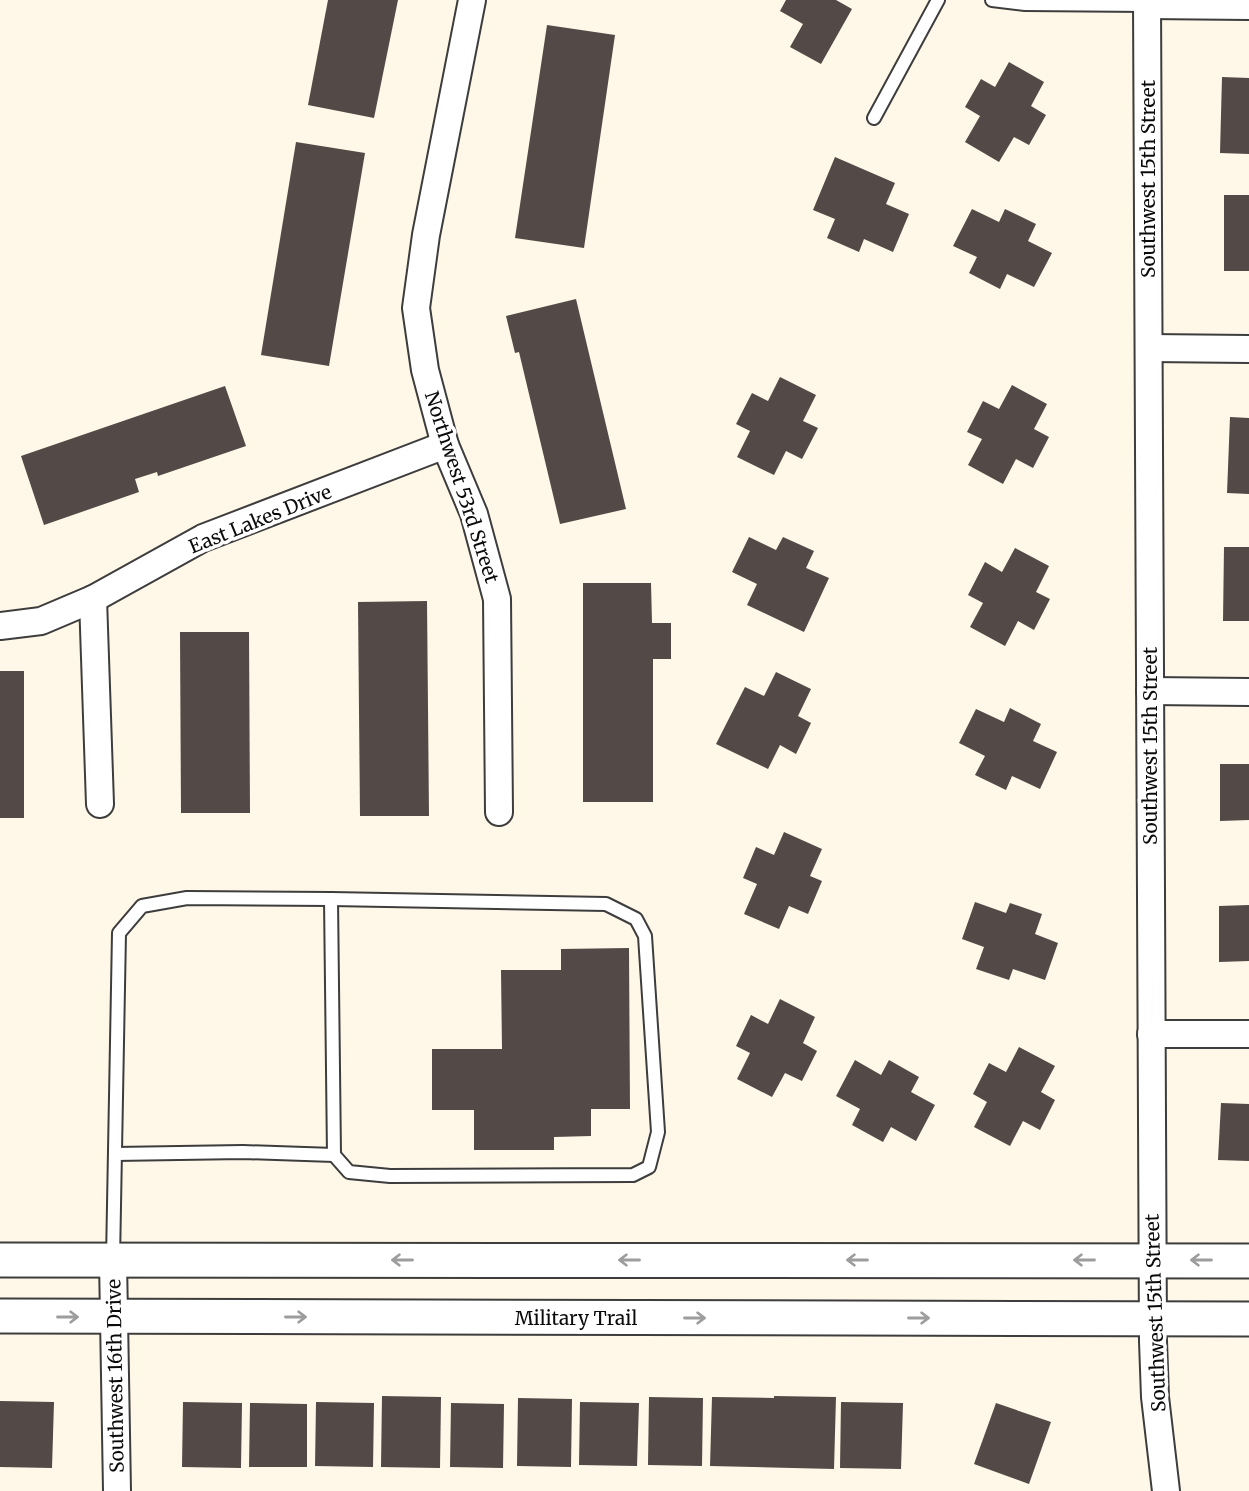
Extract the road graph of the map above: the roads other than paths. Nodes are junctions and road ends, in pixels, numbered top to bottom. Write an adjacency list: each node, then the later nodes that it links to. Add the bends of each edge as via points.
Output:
1 (472, 0): 9 (street, Northwest 53rd Street, via 416,308 425,370)
2 (939, 0): 6 (lane)
3 (992, 0): 4 (lane)
4 (1147, 3): 5 (street); 7 (street, Southwest 15th Street)
5 (1249, 6)
6 (874, 118)
7 (1150, 348): 8 (street); 12 (street, Southwest 15th Street)
8 (1249, 349)
9 (445, 445): 10 (street, East Lakes Drive, via 203,538); 15 (street, Northwest 53rd Street, via 474,514 497,599)
10 (93, 599): 11 (street, East Lakes Drive, via 41,621); 14 (street)
11 (0, 626)
12 (1150, 691): 13 (street); 17 (street, Southwest 15th Street)
13 (1249, 692)
14 (100, 804)
15 (499, 812)
16 (331, 899): 19 (lane, via 187,898 142,906 119,933); 20 (lane); 20 (lane, via 606,904 636,919 645,936 658,1132 649,1167 632,1175 390,1176 349,1172)
17 (1152, 1034): 18 (street); 23 (street, Southwest 15th Street)
18 (1249, 1034)
19 (115, 1154): 20 (lane); 22 (lane)
20 (334, 1155)
21 (0, 1260): 22 (street)
22 (113, 1260): 23 (street, one-way to 22); 26 (street, Southwest 16th Drive)
23 (1152, 1260): 24 (street, one-way to 23); 27 (street, Southwest 15th Street)
24 (1249, 1261)
25 (0, 1316): 26 (street, Military Trail, one-way to 26)
26 (114, 1317): 27 (street, Military Trail, one-way to 27); 29 (street, Southwest 16th Drive)
27 (1153, 1319): 28 (street, Military Trail); 30 (street, Southwest 15th Street, via 1155,1397)
28 (1249, 1319)
29 (117, 1491)
30 (1167, 1491)

